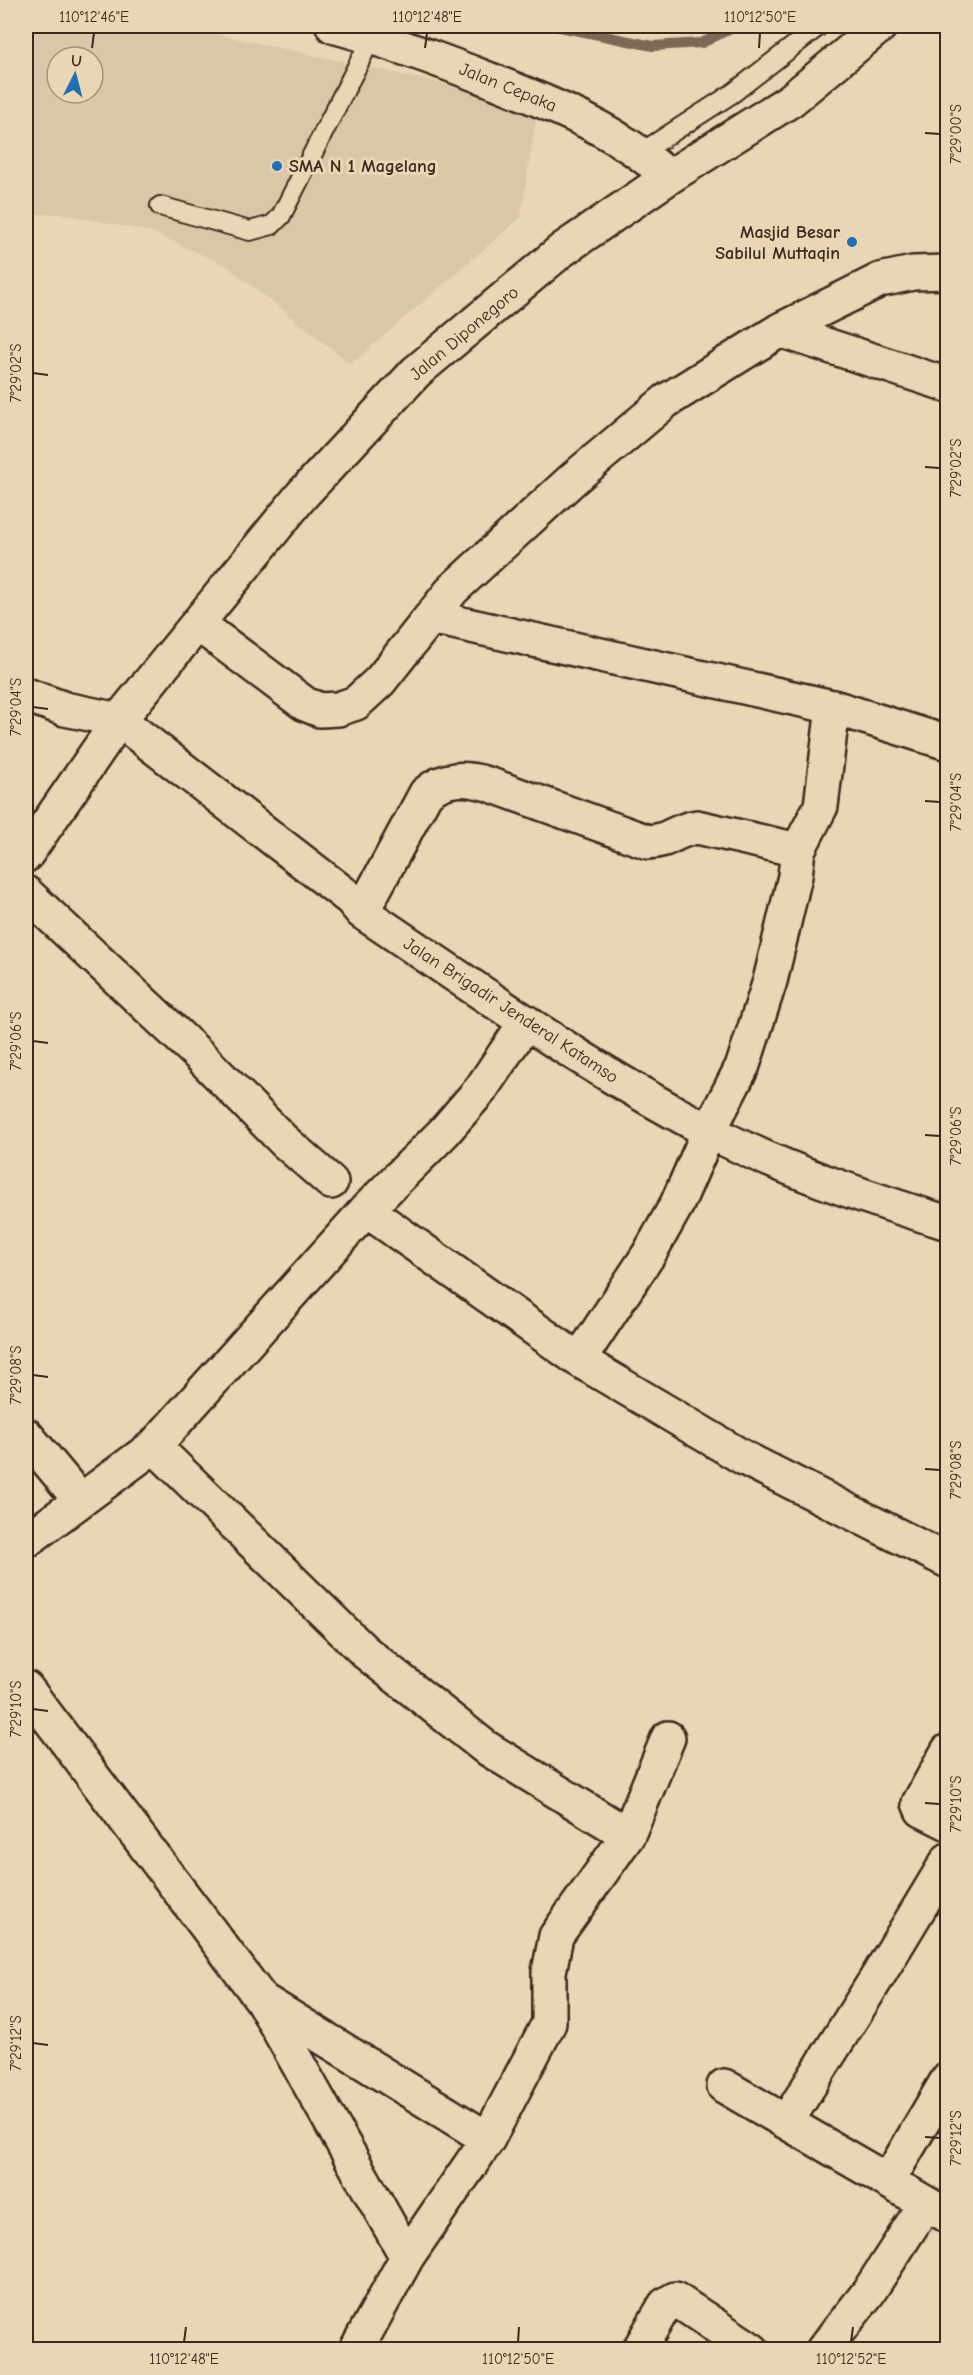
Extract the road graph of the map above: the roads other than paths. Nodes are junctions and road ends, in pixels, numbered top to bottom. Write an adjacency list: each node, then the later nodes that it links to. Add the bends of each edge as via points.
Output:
1 (333, 26): 4 (street, Jalan Cepaka)
2 (819, 26): 5 (lane, via 733,93)
3 (880, 26): 6 (street, Jalan Diponegoro, via 791,100)
4 (372, 37): 5 (street, Jalan Cepaka, via 399,44 574,114); 7 (lane, via 281,216 272,225 250,231)
5 (642, 152): 6 (street, Jalan Cepaka)
6 (669, 177): 12 (street, Jalan Diponegoro, via 562,250 416,372 301,496)
7 (160, 206)
8 (948, 272): 9 (street, via 913,273 880,280)
9 (780, 330): 10 (street); 11 (street, via 666,400 453,589)
10 (948, 385)
11 (431, 617): 12 (street, via 380,681 356,703 320,710 305,704); 14 (street)
12 (198, 624): 15 (street, Jalan Diponegoro)
13 (26, 695): 15 (street, via 65,710)
14 (833, 707): 16 (street); 17 (street, via 821,806)
15 (119, 720): 18 (street, Jalan Diponegoro); 20 (street, Jalan Brigadir Jenderal Katamso, via 351,899)
16 (948, 743)
17 (798, 850): 20 (street, via 697,827 648,842 488,784 454,779 438,782 426,792); 22 (street, via 770,981 743,1065)
18 (26, 855)
19 (26, 893): 23 (street)
20 (362, 912): 21 (street, Jalan Brigadir Jenderal Katamso)
21 (526, 1022): 22 (street, Jalan Brigadir Jenderal Katamso, via 590,1065); 24 (street, via 481,1089 444,1132)
22 (709, 1131): 25 (street, Jalan Brigadir Jenderal Katamso, via 840,1190); 26 (street, via 678,1204)
23 (331, 1182)
24 (366, 1209): 26 (street); 28 (street)
25 (948, 1223)
26 (579, 1360): 31 (street, via 744,1458)
27 (26, 1435): 29 (street)
28 (154, 1446): 29 (street); 36 (street, via 365,1652 485,1747)
29 (80, 1500): 30 (street)
30 (26, 1541)
31 (948, 1561)
32 (26, 1688): 38 (street)
33 (668, 1738): 36 (street)
34 (948, 1751): 35 (street, via 919,1803 922,1810)
35 (948, 1823)
36 (628, 1835): 42 (street, via 556,1936 549,1972 549,2023)
37 (948, 1860): 41 (street)
38 (262, 2000): 42 (street); 45 (street)
39 (948, 2079): 43 (street)
40 (724, 2086): 41 (street)
41 (787, 2121): 43 (street)
42 (488, 2139): 45 (street)
43 (888, 2181): 44 (street)
44 (937, 2209): 49 (street)
45 (407, 2257): 46 (street)
46 (356, 2349)
47 (639, 2349): 48 (street, via 665,2305 675,2299)
48 (752, 2349)
49 (823, 2349)

